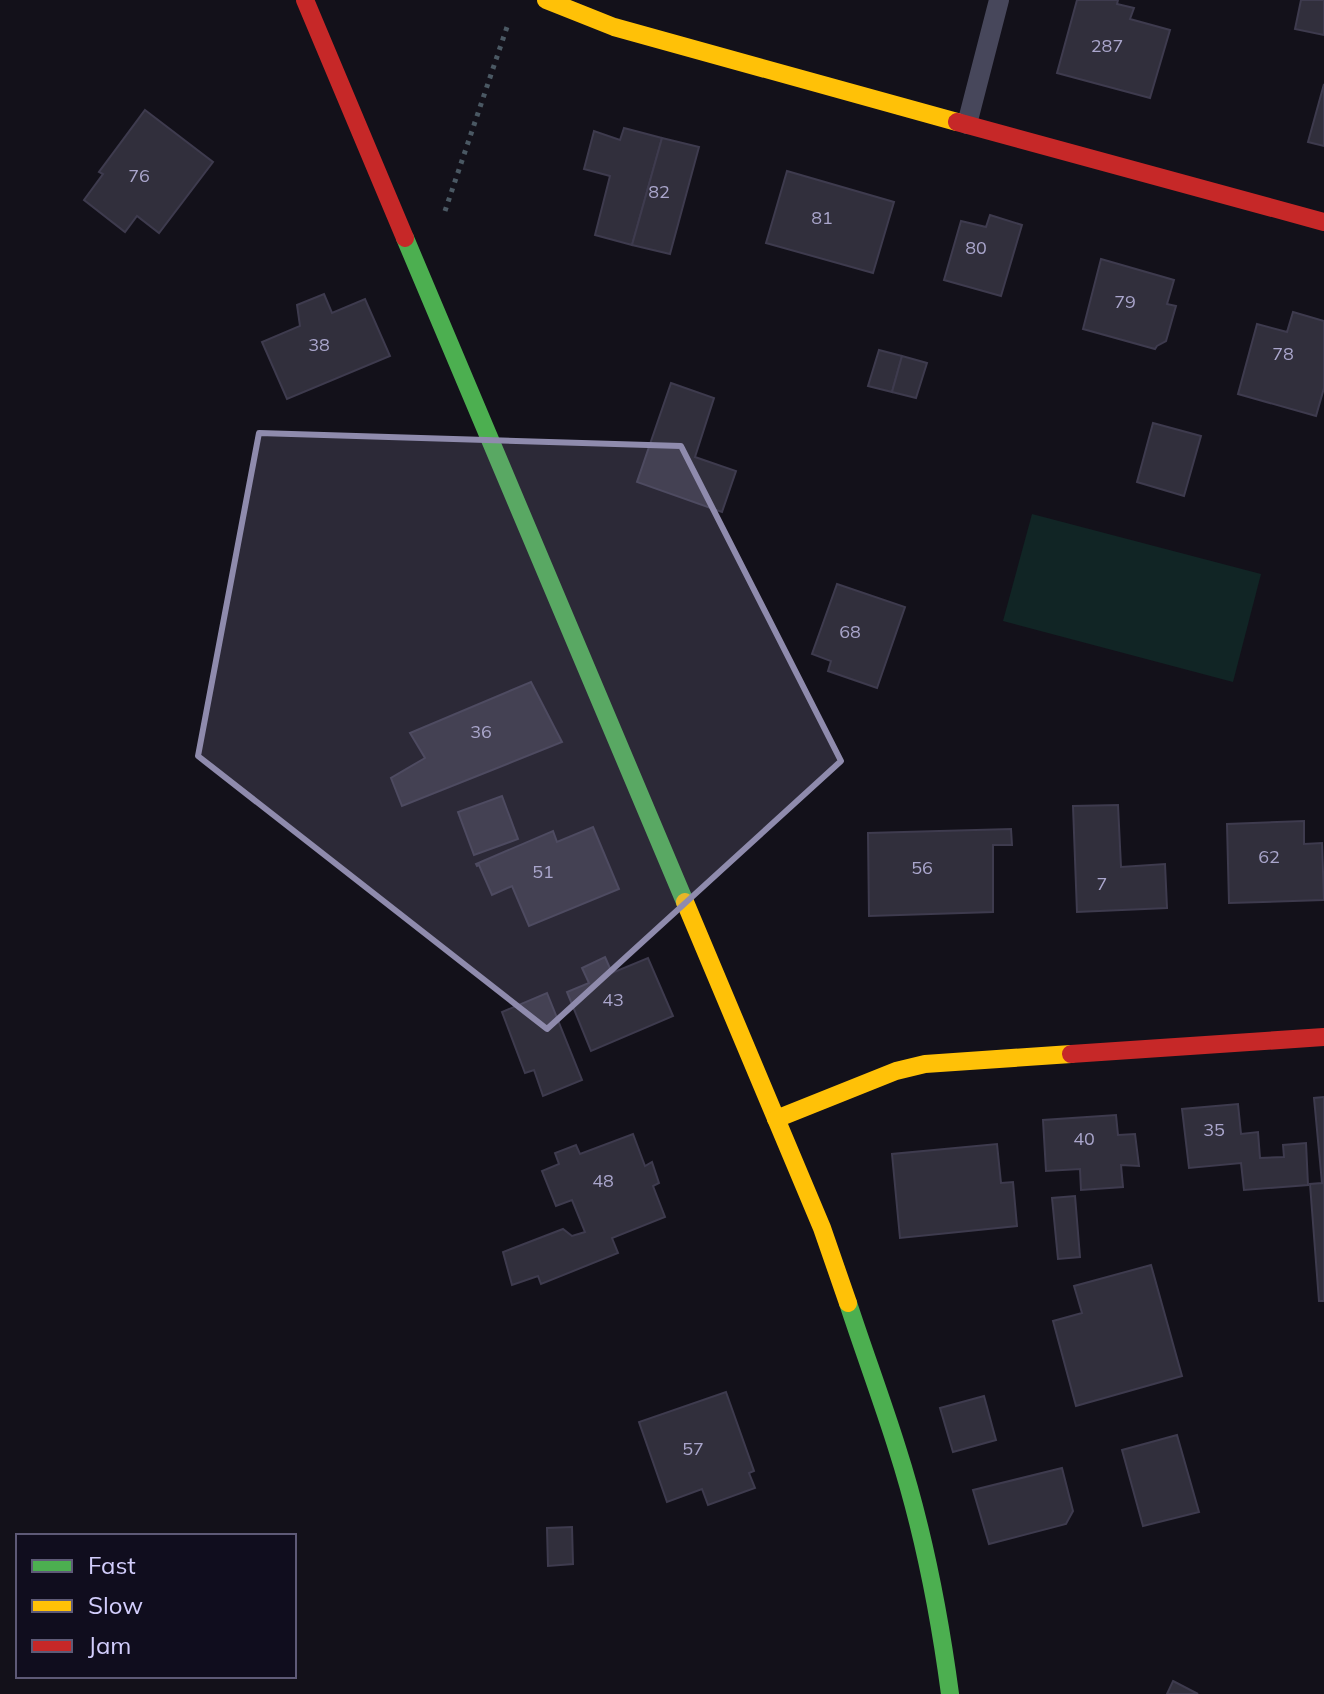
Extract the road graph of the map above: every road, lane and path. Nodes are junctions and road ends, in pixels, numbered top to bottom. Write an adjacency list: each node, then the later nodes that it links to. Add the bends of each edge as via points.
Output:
1 (305, 0): 7 (street)
2 (546, 0): 5 (street, via 699,52)
3 (999, 0): 5 (lane)
4 (512, 14): 7 (path, via 438,231)
5 (967, 124): 6 (street)
6 (1324, 222)
7 (413, 256): 9 (street)
8 (1324, 1037): 9 (street, via 925,1064)
9 (776, 1119): 10 (street, via 826,1241 898,1450 940,1620)
10 (950, 1694)

